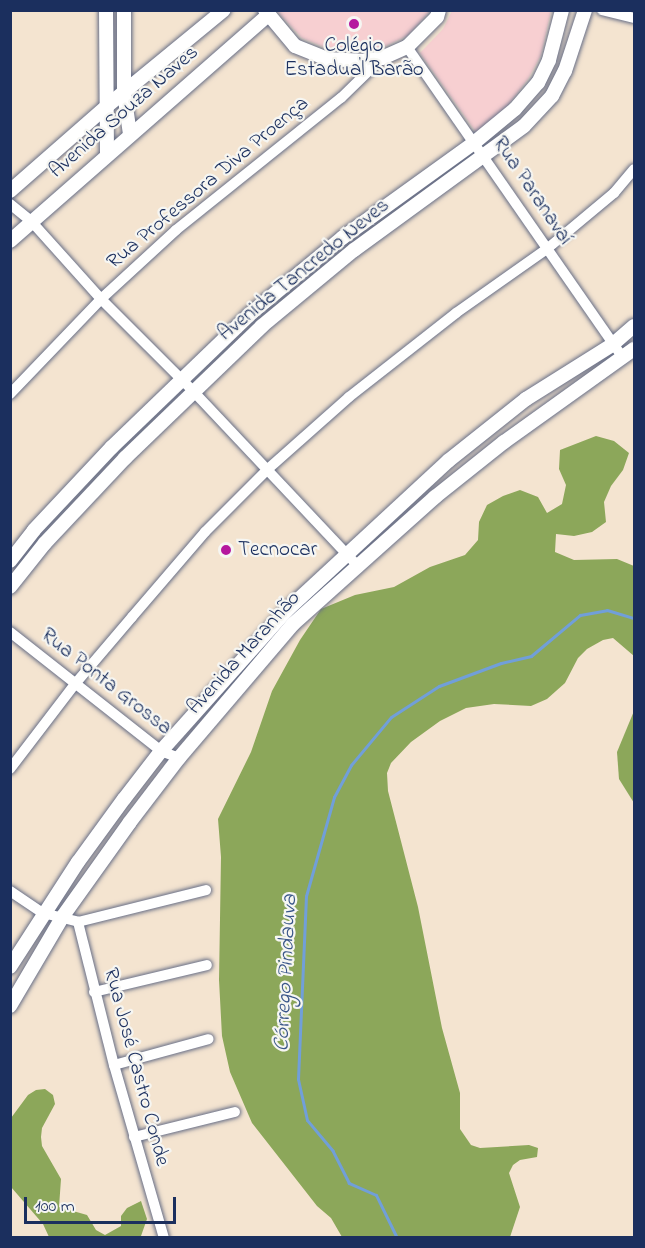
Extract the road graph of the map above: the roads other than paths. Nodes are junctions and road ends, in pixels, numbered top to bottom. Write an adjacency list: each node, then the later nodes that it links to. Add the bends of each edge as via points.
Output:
1 (106, 10): 13 (street)
2 (124, 10): 12 (street)
3 (224, 10): 12 (street, Avenida Souza Naves)
4 (439, 10): 10 (street, via 437,17)
5 (562, 10): 15 (street, Avenida Tancredo Neves, via 549,60 538,83 515,109)
6 (585, 10): 17 (street, Avenida Tancredo Neves, via 565,71 552,96 524,126)
7 (602, 10): 9 (street)
8 (266, 13): 11 (street, via 295,46 327,59 361,61); 14 (street, Avenida Souza Naves)
9 (634, 18)
10 (407, 47): 11 (street); 15 (street, Rua Paranavaí)
11 (382, 57): 24 (street, Rua Professora Diva Proença, via 341,98 176,230)
12 (124, 93): 13 (street, Avenida Souza Naves); 14 (street)
13 (107, 106): 16 (street); 19 (street, Avenida Souza Naves)
14 (130, 134): 16 (street, Avenida Souza Naves)
15 (475, 142): 17 (street, Rua Paranavaí); 29 (street, Avenida Tancredo Neves, via 342,238)
16 (107, 154): 21 (street, Avenida Souza Naves)
17 (484, 158): 23 (street, Rua Paranavaí); 30 (street, Avenida Tancredo Neves, via 354,250 262,326)
18 (634, 169): 23 (street, via 614,193)
19 (10, 191)
20 (10, 204): 21 (street)
21 (31, 221): 22 (street, Avenida Souza Naves); 24 (street)
22 (10, 241)
23 (548, 248): 26 (street, Rua Paranavaí); 32 (street, via 349,396)
24 (101, 299): 29 (street); 31 (street, Rua Professora Diva Proença)
25 (634, 326): 26 (street, Avenida Maranhão)
26 (612, 345): 28 (street, Rua Paranavaí); 33 (street, Avenida Maranhão, via 526,399 448,461)
27 (634, 349): 28 (street, Avenida Maranhão)
28 (623, 358): 35 (street, Avenida Maranhão, via 495,449)
29 (181, 378): 30 (street); 34 (street, Avenida Tancredo Neves)
30 (194, 392): 32 (street); 36 (street, Avenida Tancredo Neves, via 125,458 45,543)
31 (10, 393)
32 (268, 469): 33 (street); 38 (street, via 206,532)
33 (345, 554): 35 (street); 39 (street, Avenida Maranhão, via 286,611)
34 (10, 561)
35 (358, 566): 40 (street, Avenida Maranhão, via 293,624)
36 (10, 587)
37 (10, 632): 38 (street, Rua Ponta Grossa)
38 (75, 684): 39 (street, Rua Ponta Grossa); 41 (street)
39 (161, 751): 40 (street, Rua Ponta Grossa); 44 (street, Avenida Maranhão)
40 (179, 758): 45 (street, Avenida Maranhão)
41 (10, 769)
42 (206, 890): 46 (street)
43 (10, 891): 44 (street)
44 (43, 913): 45 (street); 48 (street, Avenida Maranhão)
45 (63, 916): 46 (street); 50 (street, Avenida Maranhão)
46 (78, 922): 49 (street, Rua José Castro Conde)
47 (207, 965): 49 (street)
48 (10, 967)
49 (94, 992): 52 (street, Rua José Castro Conde)
50 (10, 1006)
51 (209, 1039): 52 (street)
52 (114, 1065): 54 (street, Rua José Castro Conde)
53 (235, 1112): 54 (street)
54 (134, 1137): 55 (street, Rua José Castro Conde)
55 (164, 1238)

